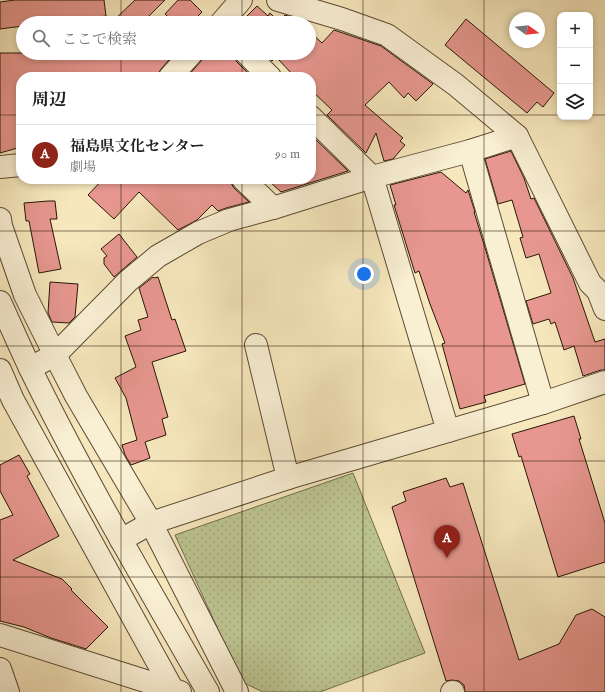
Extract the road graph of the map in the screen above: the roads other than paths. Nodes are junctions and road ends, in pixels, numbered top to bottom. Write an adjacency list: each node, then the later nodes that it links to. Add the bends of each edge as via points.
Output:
1 (240, 0): 3 (street)
2 (278, 0): 9 (street, via 387,35 456,85)
3 (227, 16)
4 (186, 60): 6 (street)
5 (253, 60): 7 (street)
6 (175, 72)
7 (265, 72)
8 (316, 122): 13 (street)
9 (517, 136): 10 (street); 18 (street)
10 (470, 151): 13 (street); 24 (street)
11 (16, 165): 12 (street)
12 (0, 166)
13 (372, 178): 15 (street); 25 (street)
14 (248, 184): 15 (street)
15 (273, 208): 20 (street, via 229,220 198,233 158,256 128,281)
16 (0, 219): 20 (street, via 25,295)
17 (0, 302): 21 (street)
18 (605, 309)
19 (256, 345): 26 (street)
20 (55, 355): 21 (street); 27 (street, via 76,396)
21 (30, 368): 28 (street)
22 (0, 370): 32 (street, via 13,400)
23 (605, 382): 24 (street)
24 (543, 403): 25 (street)
25 (448, 431): 26 (street)
26 (288, 478): 27 (street)
27 (151, 523): 28 (street); 34 (street)
28 (121, 540): 33 (street)
29 (0, 635): 32 (street)
30 (0, 669): 31 (street)
31 (8, 692)
32 (176, 692)
33 (208, 692)
34 (237, 692)

